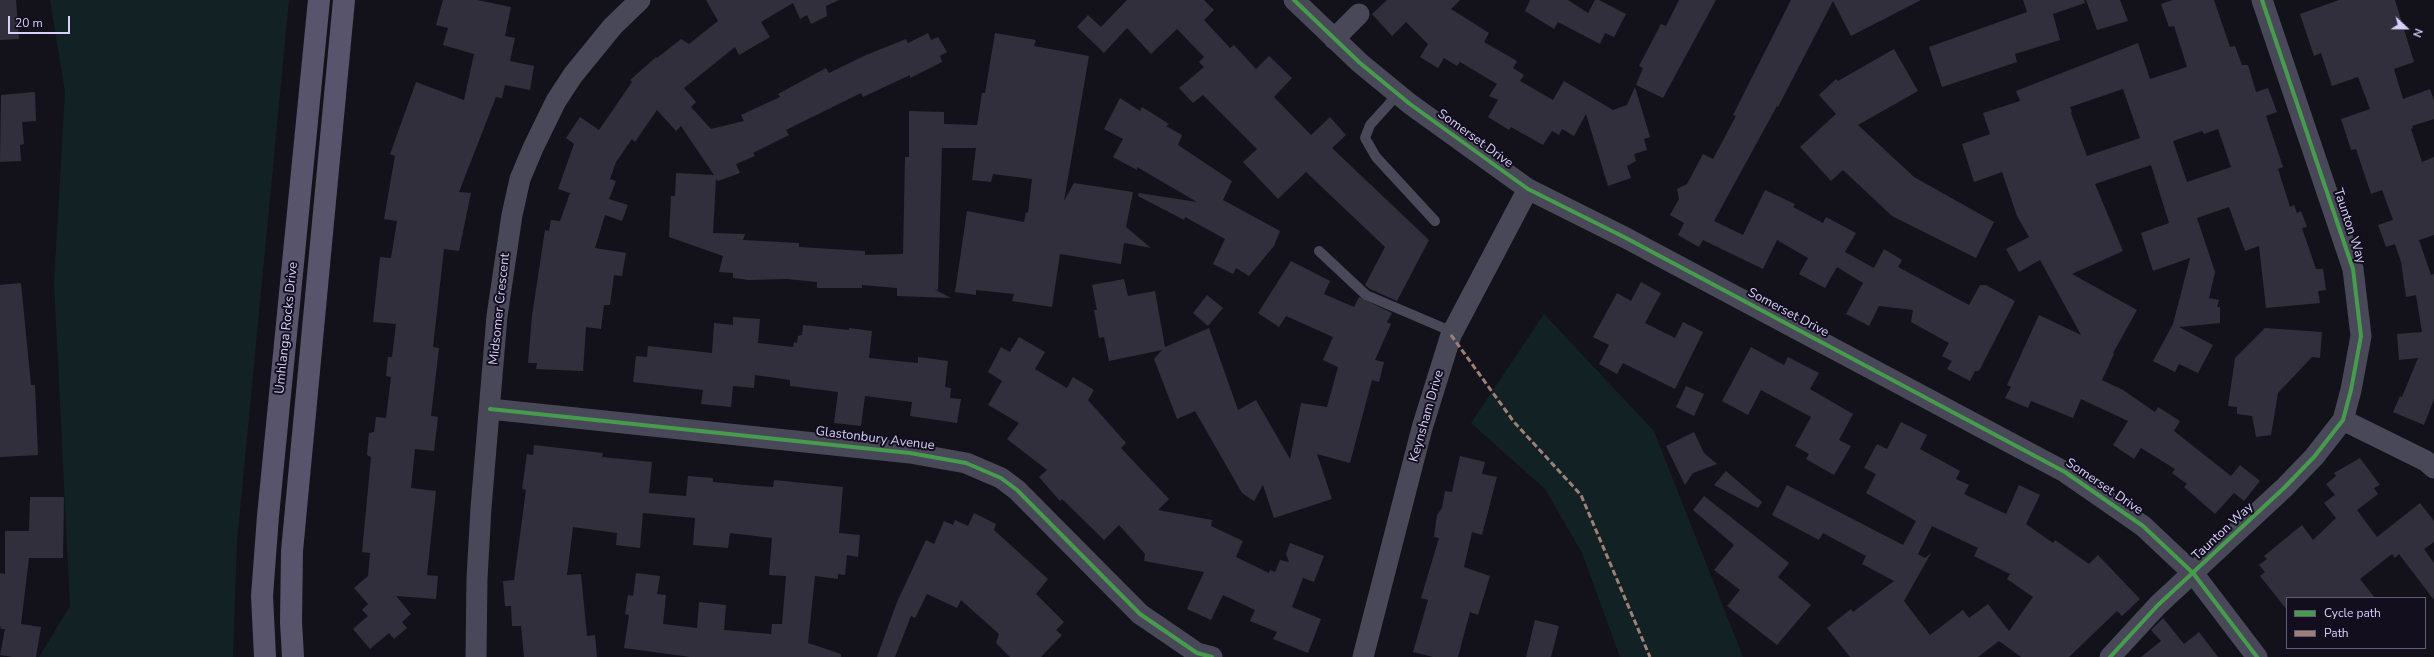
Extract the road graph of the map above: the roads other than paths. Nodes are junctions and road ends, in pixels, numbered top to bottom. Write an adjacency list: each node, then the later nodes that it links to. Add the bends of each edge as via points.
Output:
1 (319, 0): 18 (main road, Umhlanga Rocks Drive, via 268,516 262,596)
2 (344, 0): 19 (main road, Umhlanga Rocks Drive, via 292,551)
3 (640, 0): 13 (street, Midsomer Crescent, via 613,26 573,75 556,101 532,148 520,179 498,309)
4 (1294, 0): 7 (street, Somerset Drive)
5 (2262, 0): 14 (street, Taunton Way, via 2353,269 2361,336)
6 (1359, 14): 7 (street)
7 (1334, 39): 8 (street, Somerset Drive)
8 (1398, 94): 9 (street, Somerset Drive, via 1449,134); 10 (lane, via 1367,129 1367,143 1376,157)
9 (1528, 189): 12 (street, Keynsham Drive); 16 (street, Somerset Drive, via 1626,238 2065,472 2143,526)
10 (1436, 221)
11 (1319, 251): 12 (lane, via 1366,295)
12 (1453, 332): 21 (street, Keynsham Drive, via 1422,428)
13 (490, 409): 17 (street, Glastonbury Avenue, via 910,453 966,463 1001,478 1017,490 1140,614); 20 (street, Midsomer Crescent, via 479,537)
14 (2343, 420): 15 (street, via 2426,461); 16 (street, Taunton Way, via 2314,457 2284,488)
15 (2434, 468)
16 (2193, 573): 22 (street, Taunton Way, via 2158,605); 23 (street, Somerset Drive)
17 (1201, 656)
18 (265, 657)
19 (293, 657)
20 (476, 657)
21 (1363, 657)
22 (2110, 657)
23 (2257, 657)

